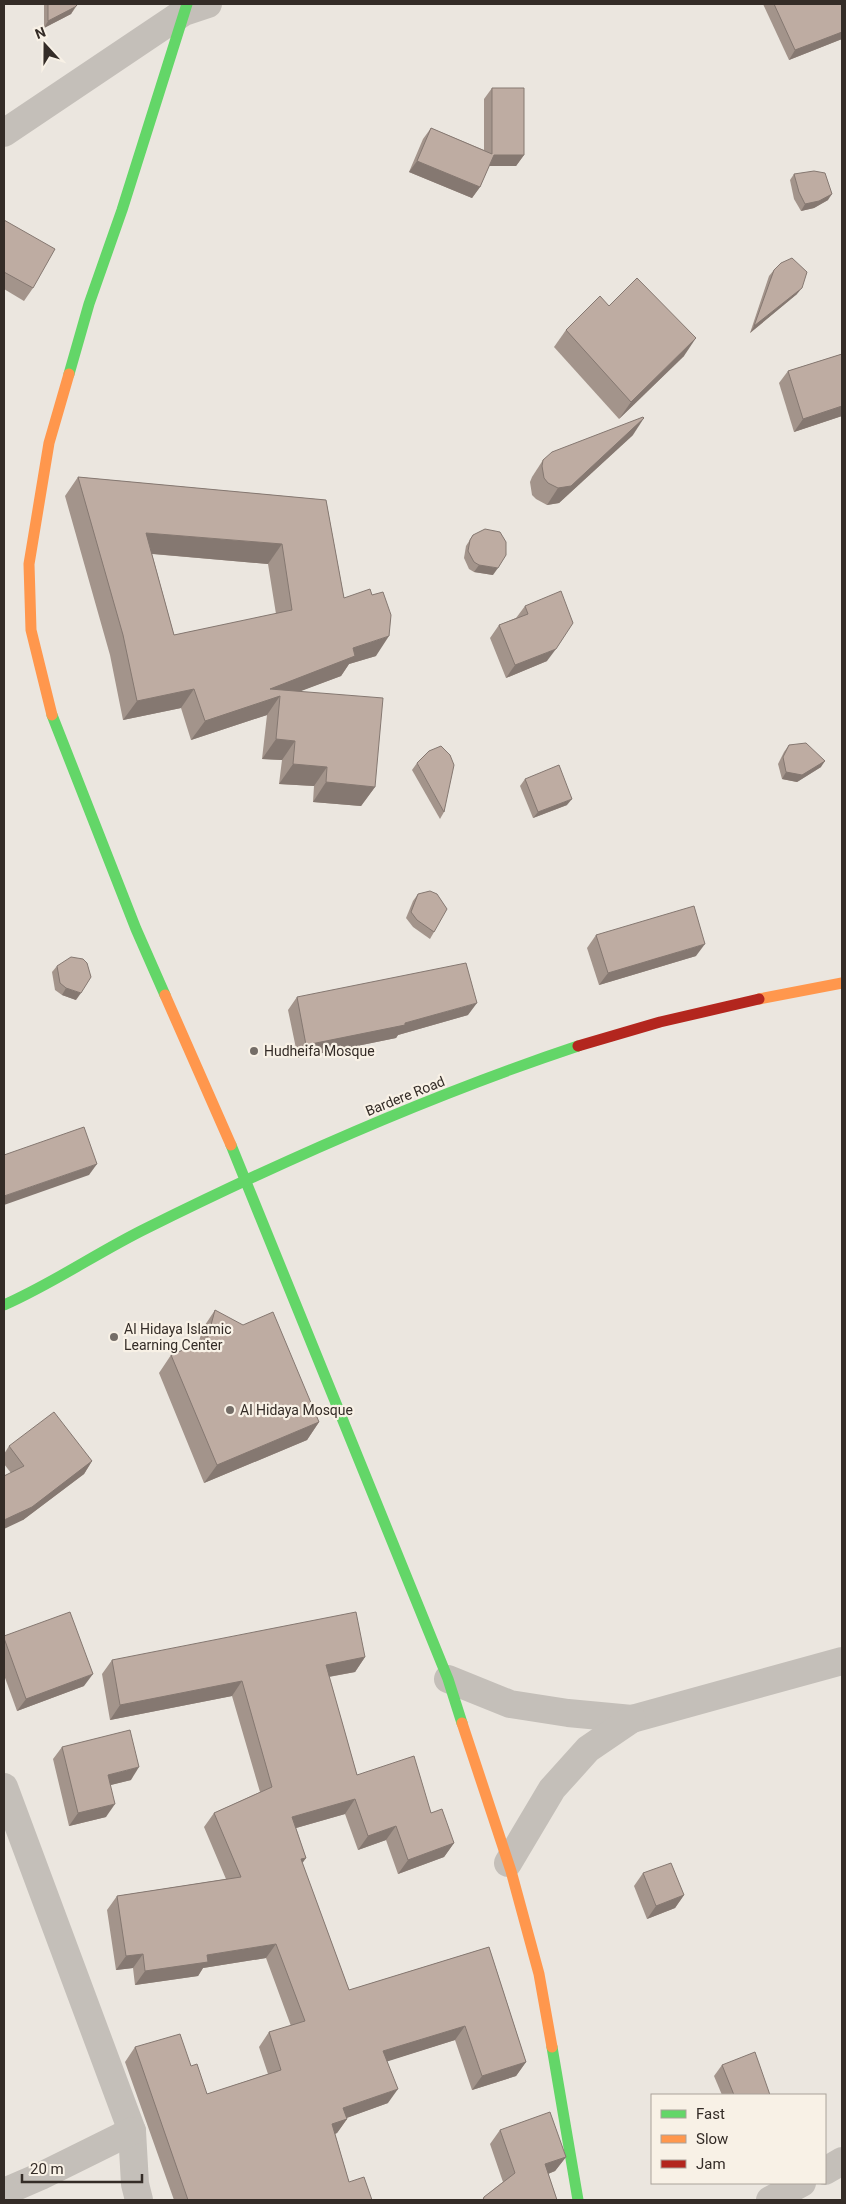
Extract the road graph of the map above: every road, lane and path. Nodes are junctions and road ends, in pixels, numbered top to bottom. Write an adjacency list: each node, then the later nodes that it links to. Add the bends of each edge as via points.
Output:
1 (193, 7): 2 (street); 4 (street, via 89,304 49,443 29,564 31,630 50,709 136,929)
2 (4, 133)
3 (842, 983): 4 (street, Bardere Road, via 633,1029 540,1060 420,1105)
4 (247, 1182): 5 (street, Bardere Road, via 145,1228); 7 (street)
5 (4, 1305)
6 (842, 1661): 8 (street)
7 (448, 1679): 8 (street, via 510,1704); 10 (street)
8 (632, 1719): 10 (street, via 588,1749 552,1789)
9 (4, 1787): 11 (street)
10 (508, 1863): 17 (street, via 539,1974)
11 (132, 2131): 15 (street); 16 (street)
12 (842, 2161): 13 (street)
13 (826, 2170)
14 (800, 2184): 18 (street)
15 (4, 2192)
16 (139, 2200)
17 (578, 2200)
18 (770, 2200)

